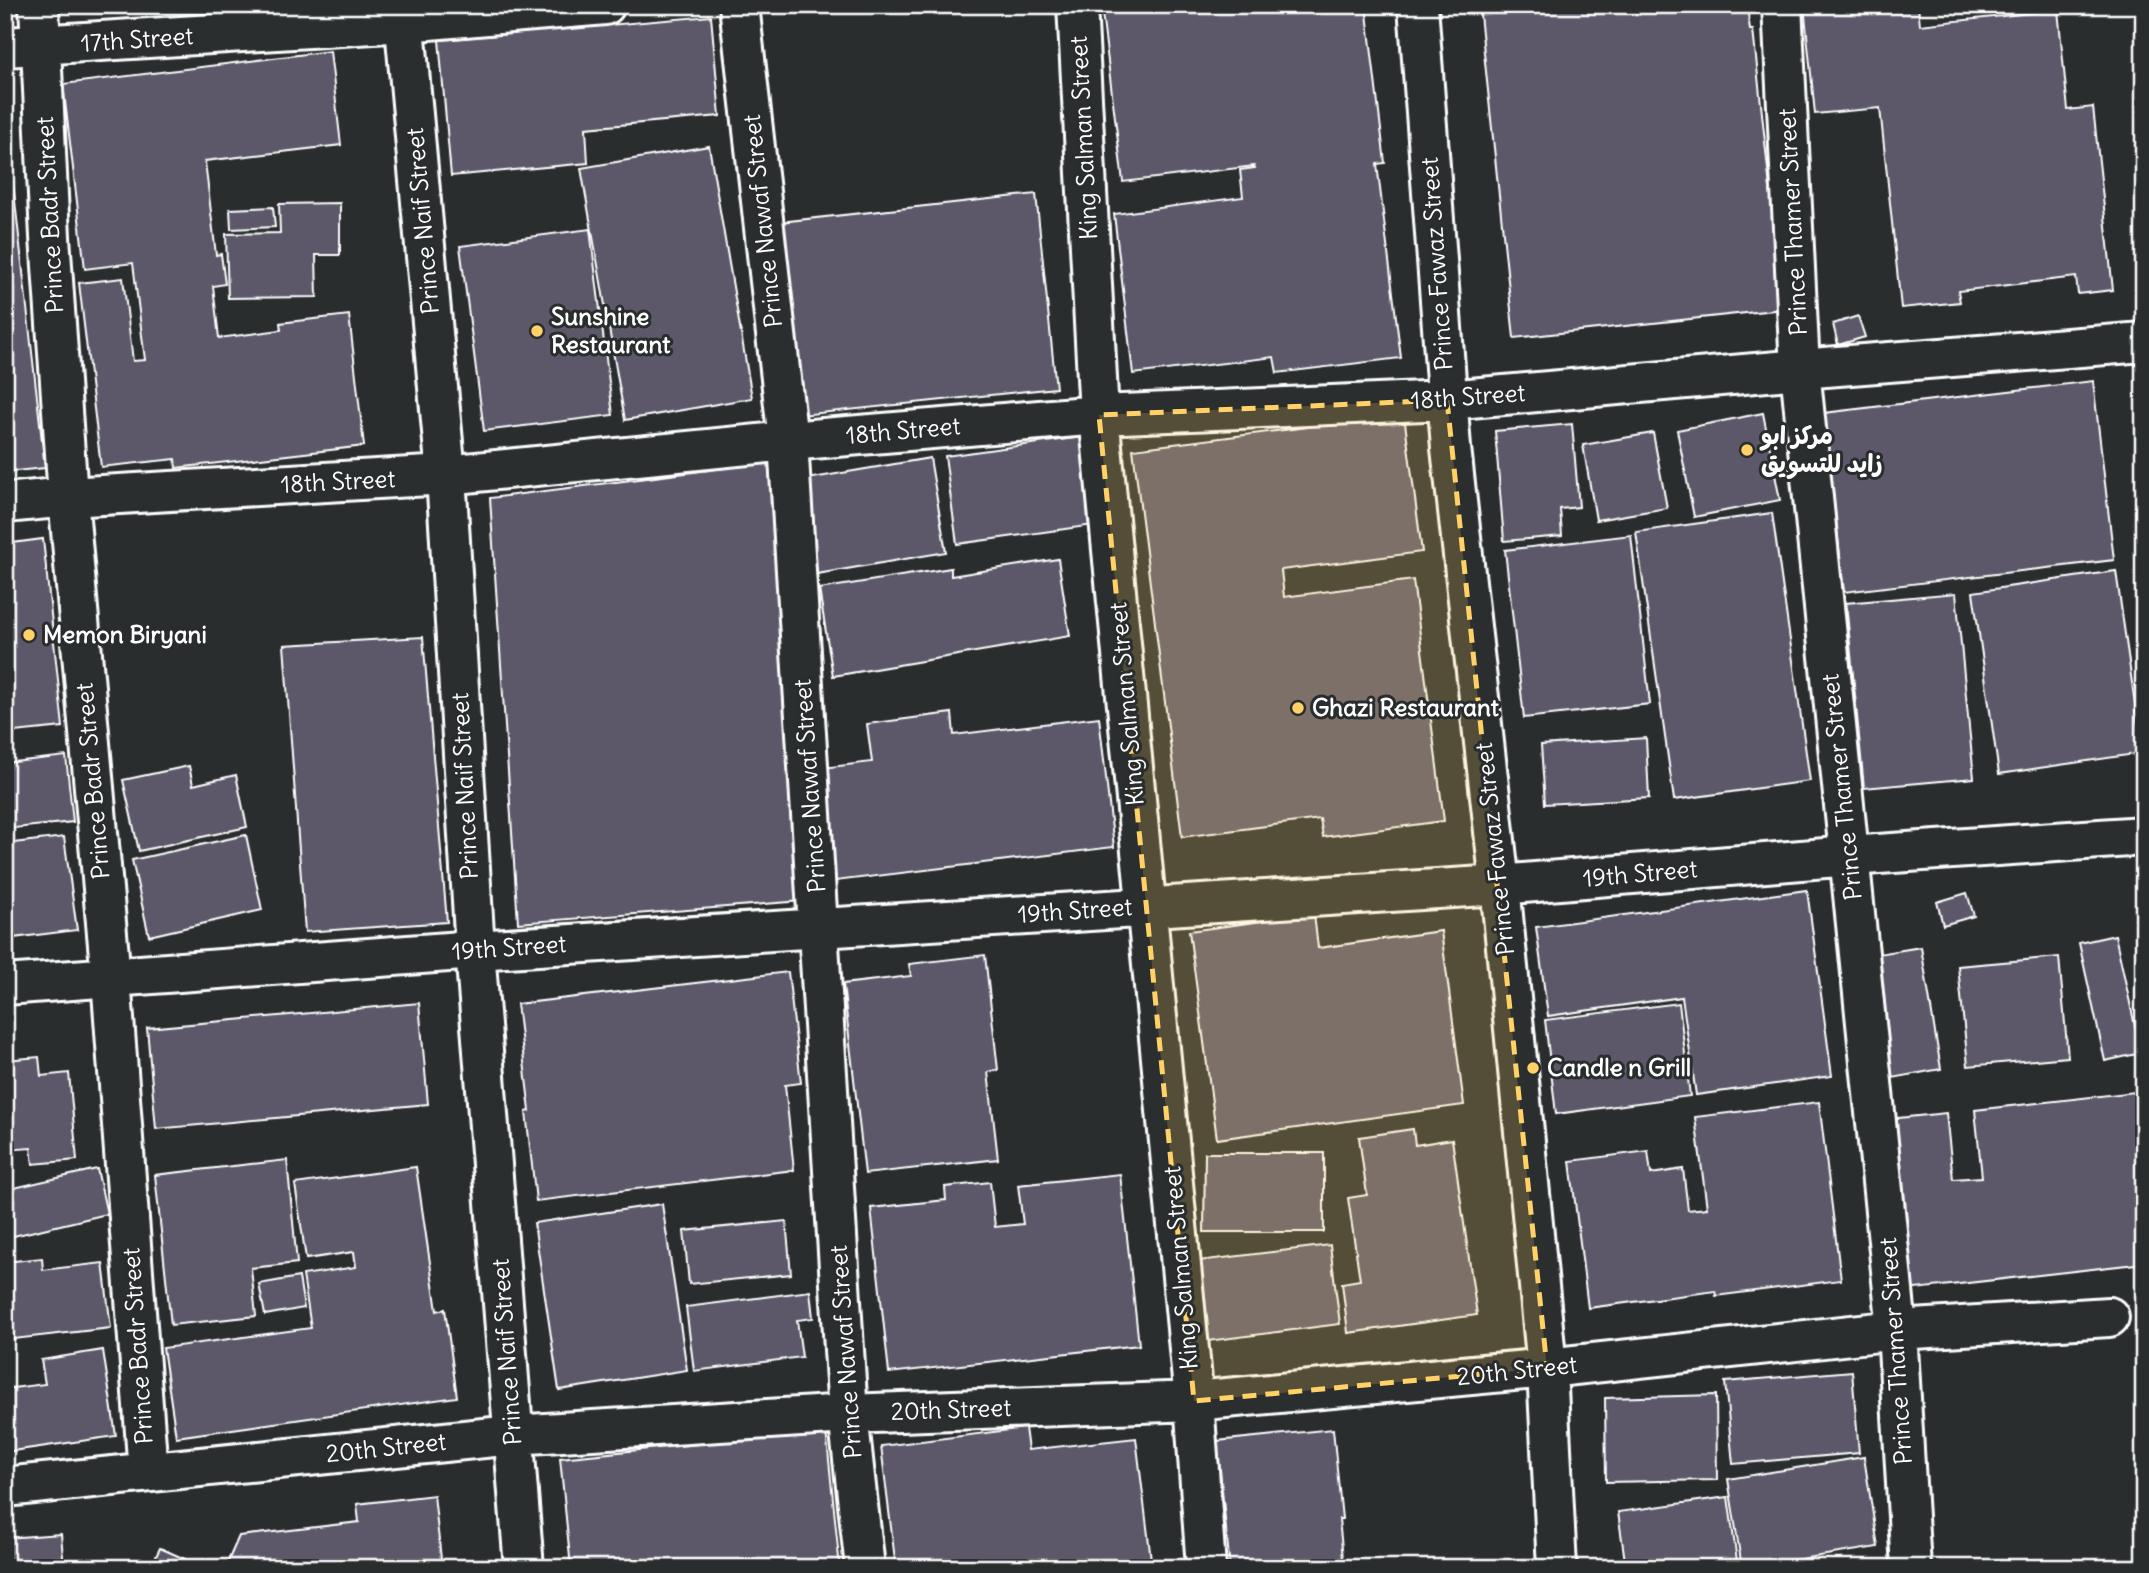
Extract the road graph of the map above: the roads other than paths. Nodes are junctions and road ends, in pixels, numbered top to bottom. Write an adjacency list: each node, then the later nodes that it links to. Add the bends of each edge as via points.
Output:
1 (39, 5): 8 (street, Prince Badr Street)
2 (605, 5): 7 (street, 17th Street)
3 (739, 5): 13 (street, Prince Nawaf Street)
4 (1076, 5): 12 (street, King Salman Street)
5 (1418, 5): 11 (street, Prince Fawaz Street)
6 (1782, 5): 10 (street, Prince Thamer Street)
7 (404, 14): 8 (street, 17th Street); 14 (street, Prince Naif Street)
8 (24, 47): 15 (street, Prince Badr Street, via 50,237)
9 (2144, 342): 10 (street, 18th Street)
10 (1800, 369): 11 (street, 18th Street); 18 (street, Prince Thamer Street)
11 (1447, 400): 12 (street, 18th Street); 19 (street, Prince Fawaz Street)
12 (1099, 415): 13 (street, 18th Street); 20 (street, King Salman Street)
13 (788, 441): 14 (street, 18th Street); 21 (street, Prince Nawaf Street)
14 (446, 475): 15 (street, 18th Street); 22 (street, Prince Naif Street)
15 (68, 498): 16 (street, 18th Street); 23 (street, Prince Badr Street)
16 (5, 503)
17 (2144, 836): 18 (street, 19th Street)
18 (1849, 856): 19 (street, 19th Street); 26 (street, Prince Thamer Street)
19 (1500, 885): 20 (street, 19th Street); 27 (street, Prince Fawaz Street)
20 (1146, 906): 21 (street, 19th Street); 28 (street, King Salman Street)
21 (819, 929): 22 (street, 19th Street); 29 (street, Prince Nawaf Street)
22 (475, 950): 23 (street, 19th Street); 30 (street, Prince Naif Street)
23 (111, 978): 24 (street, 19th Street); 31 (street, Prince Badr Street)
24 (5, 985)
25 (2109, 1317): 26 (street, 20th Street)
26 (1897, 1330): 27 (street, 20th Street); 37 (street, Prince Thamer Street)
27 (1547, 1368): 28 (street, 20th Street); 36 (street, Prince Fawaz Street)
28 (1194, 1401): 29 (street, 20th Street); 35 (street, King Salman Street)
29 (848, 1414): 30 (street, 20th Street); 34 (street, Prince Nawaf Street)
30 (513, 1435): 31 (street, 20th Street); 33 (street, Prince Naif Street)
31 (148, 1472): 32 (street, 20th Street)
32 (5, 1487)
33 (524, 1568)
34 (865, 1568)
35 (1206, 1568)
36 (1557, 1568)
37 (1911, 1568)

